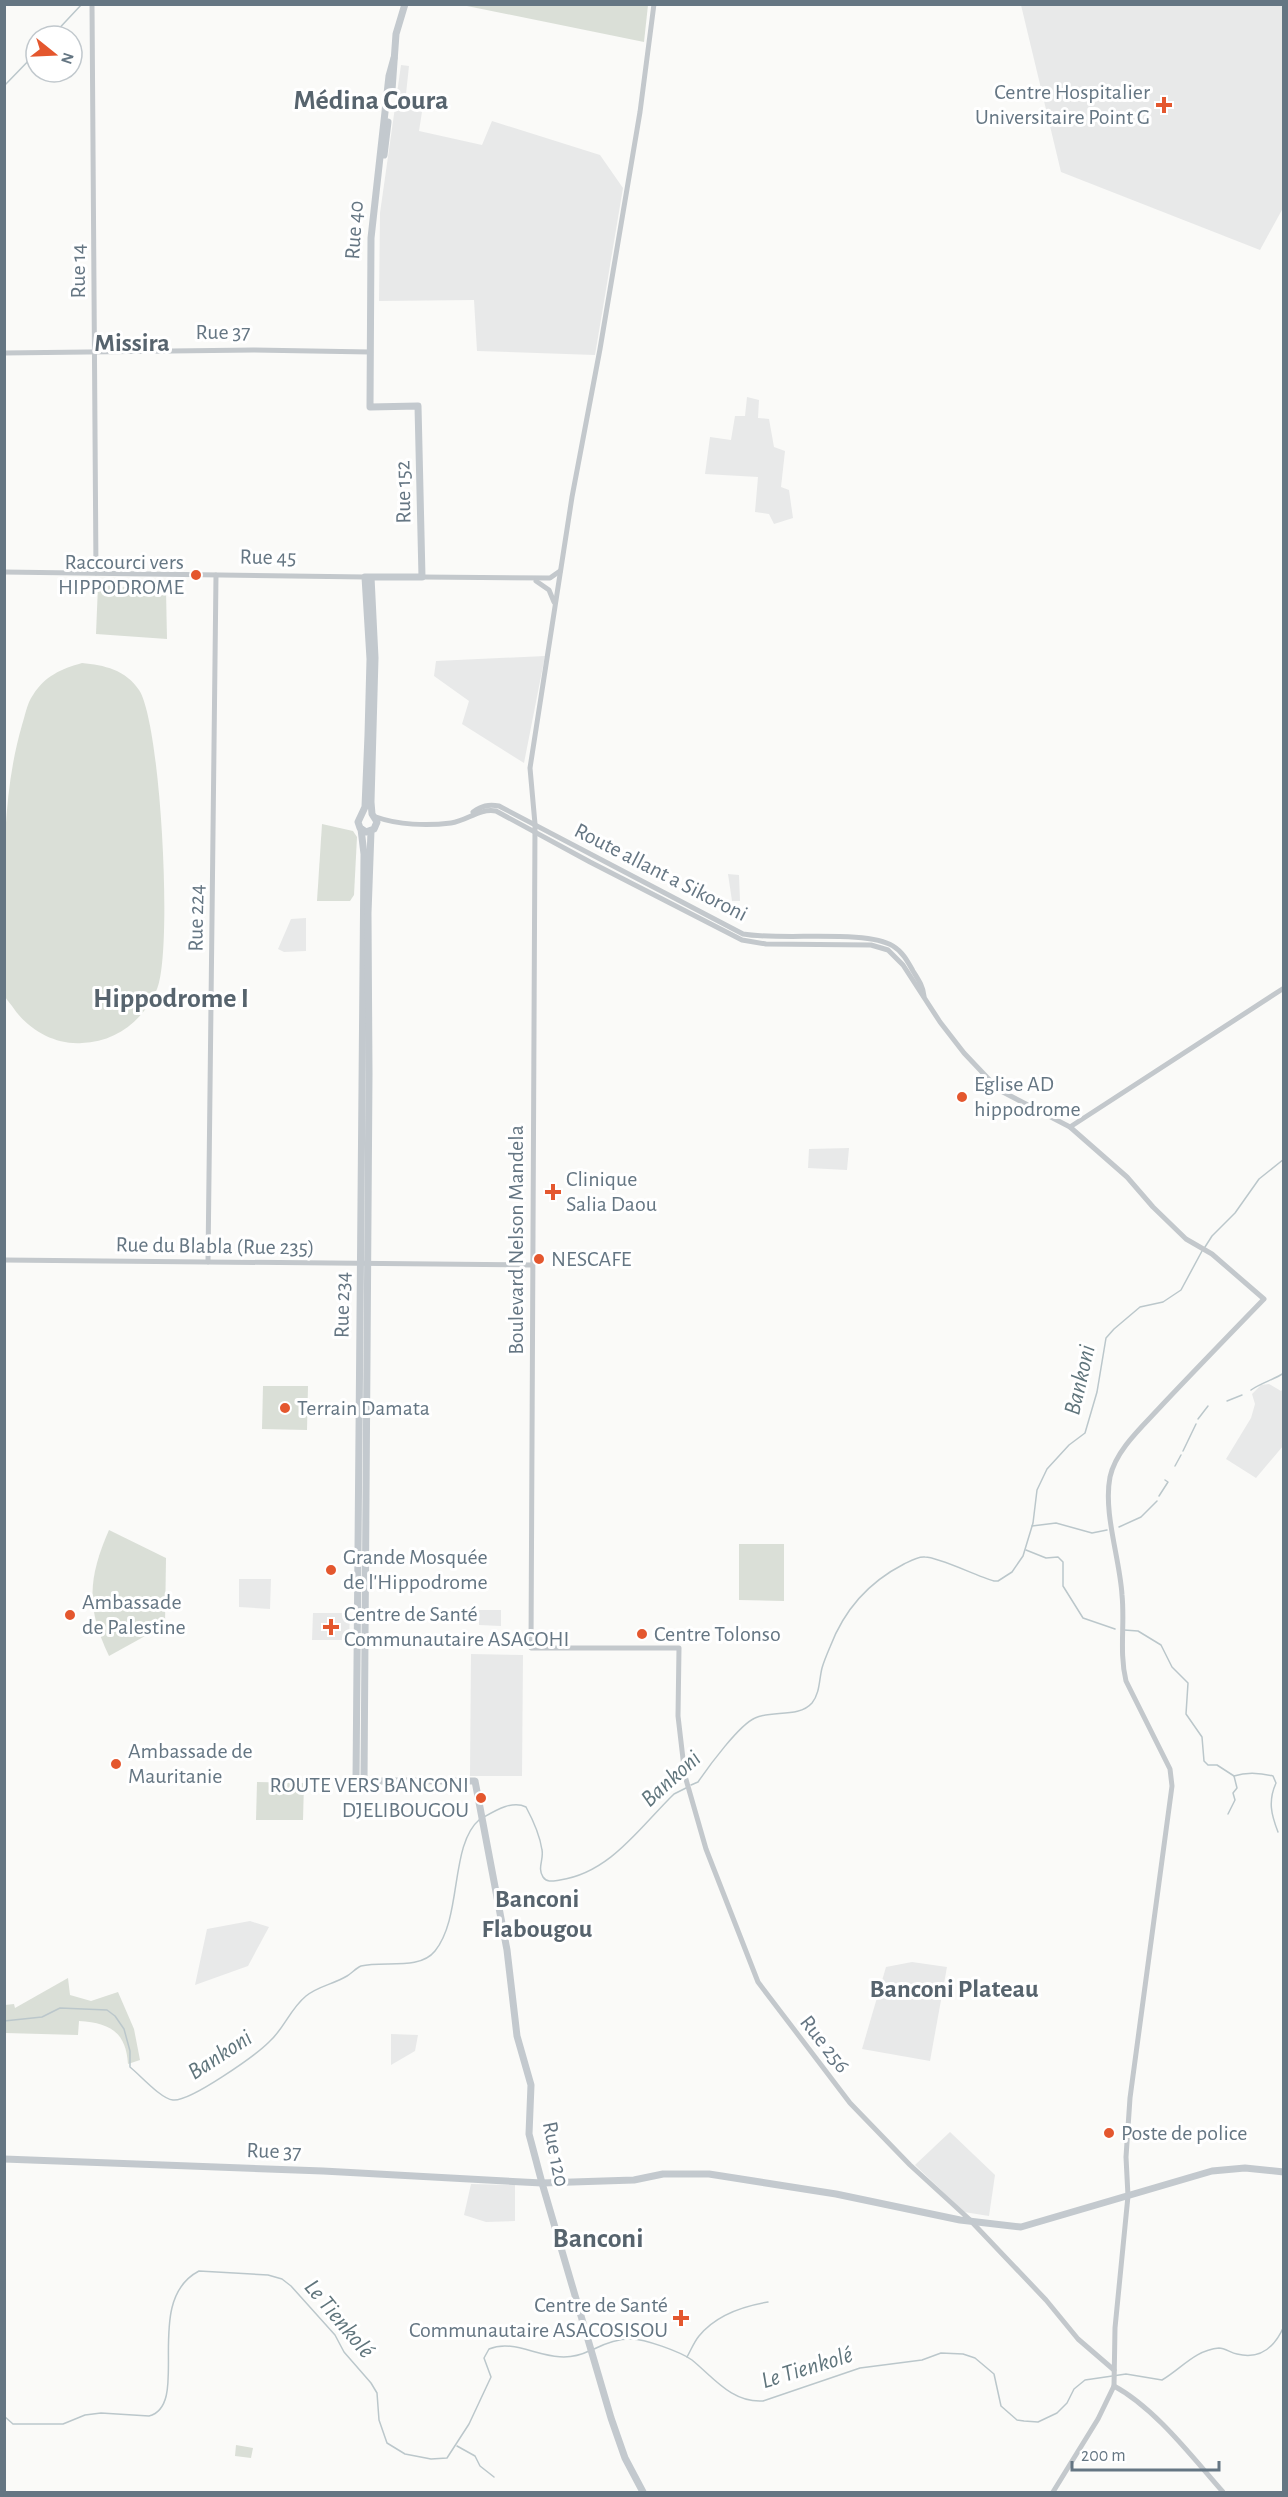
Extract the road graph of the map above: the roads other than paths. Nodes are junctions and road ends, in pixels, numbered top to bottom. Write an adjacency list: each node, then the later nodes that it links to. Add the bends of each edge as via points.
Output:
1 (92, 4): 5 (street, Rue 14)
2 (405, 4): 4 (main road, Rue 40)
3 (654, 4): 9 (street, Boulevard Nelson Mandela, via 640,112)
4 (394, 58): 6 (main road, Rue 40, via 371,238); 8 (main road, Rue 40, via 375,238)
5 (95, 352): 6 (street, Rue 37); 7 (street, Rue 37); 11 (street, Rue 14)
6 (369, 352): 8 (main road, Rue 40)
7 (4, 353)
8 (373, 406): 14 (main road, Rue 152, via 418,406)
9 (560, 571): 15 (street, Rue 45, via 550,578); 16 (street, Boulevard Nelson Mandela)
10 (4, 572): 11 (street, Rue 45)
11 (96, 573): 12 (street, Rue 45)
12 (216, 574): 13 (street, Rue 45); 29 (street, Rue 224)
13 (368, 577): 14 (main road, Rue 45); 17 (main road, Rue 234, via 370,659); 19 (main road, Rue 234, via 375,658)
14 (422, 577): 15 (street, Rue 45)
15 (531, 579): 16 (street, via 549,590)
16 (554, 606): 21 (street, Boulevard Nelson Mandela, via 530,768)
17 (363, 814): 19 (main road); 22 (main road, Rue 234, via 358,820)
18 (470, 815): 20 (street, via 451,823); 21 (street, Route allant a Sikoroni, via 490,804); 24 (street, via 496,811)
19 (374, 816): 20 (street); 23 (main road, Rue 234)
20 (393, 823): 23 (street)
21 (535, 824): 24 (street, Boulevard Nelson Mandela); 26 (street, Route allant a Sikoroni, via 743,934 765,938 872,938 892,945 909,963 923,988)
22 (361, 829): 23 (main road); 30 (main road, Rue 234)
23 (373, 830): 30 (main road, Rue 234, via 368,913)
24 (535, 832): 26 (street, via 742,940 766,944 871,945 888,950 903,964); 31 (street, Boulevard Nelson Mandela)
25 (1284, 988): 27 (street)
26 (924, 998): 27 (street, via 964,1053 999,1090)
27 (1070, 1126): 37 (street, via 1127,1177 1186,1239 1212,1254 1264,1299 1126,1446 1109,1484 1123,1596 1121,1644 1126,1681 1172,1778 1130,2098)
28 (4, 1260): 29 (street, Rue du Blabla (Rue 235))
29 (208, 1262): 30 (street, Rue du Blabla (Rue 235))
30 (364, 1264): 31 (street, Rue du Blabla (Rue 235)); 33 (main road, Rue 234)
31 (532, 1265): 32 (street, Boulevard Nelson Mandela, via 531,1648)
32 (679, 1648): 38 (street, Rue 256, via 680,1746 690,1794 706,1849 758,1982 850,2103)
33 (360, 1781): 36 (main road, Rue 120, via 476,1781 511,1972 517,2036 531,2085 529,2134)
34 (4, 2159): 36 (main road, Rue 37)
35 (1284, 2172): 37 (main road, Rue 37, via 1245,2168 1212,2171)
36 (542, 2183): 38 (main road, Rue 37, via 709,2174); 41 (main road, Rue 120, via 625,2458)
37 (1128, 2196): 38 (main road, Rue 37, via 1021,2228); 39 (street)
38 (969, 2219): 39 (street, Rue 256, via 1078,2339)
39 (1114, 2370): 40 (street)
40 (1114, 2386): 42 (street); 43 (street, via 1129,2394 1157,2420)
41 (643, 2493)
42 (1053, 2493)
43 (1223, 2493)

